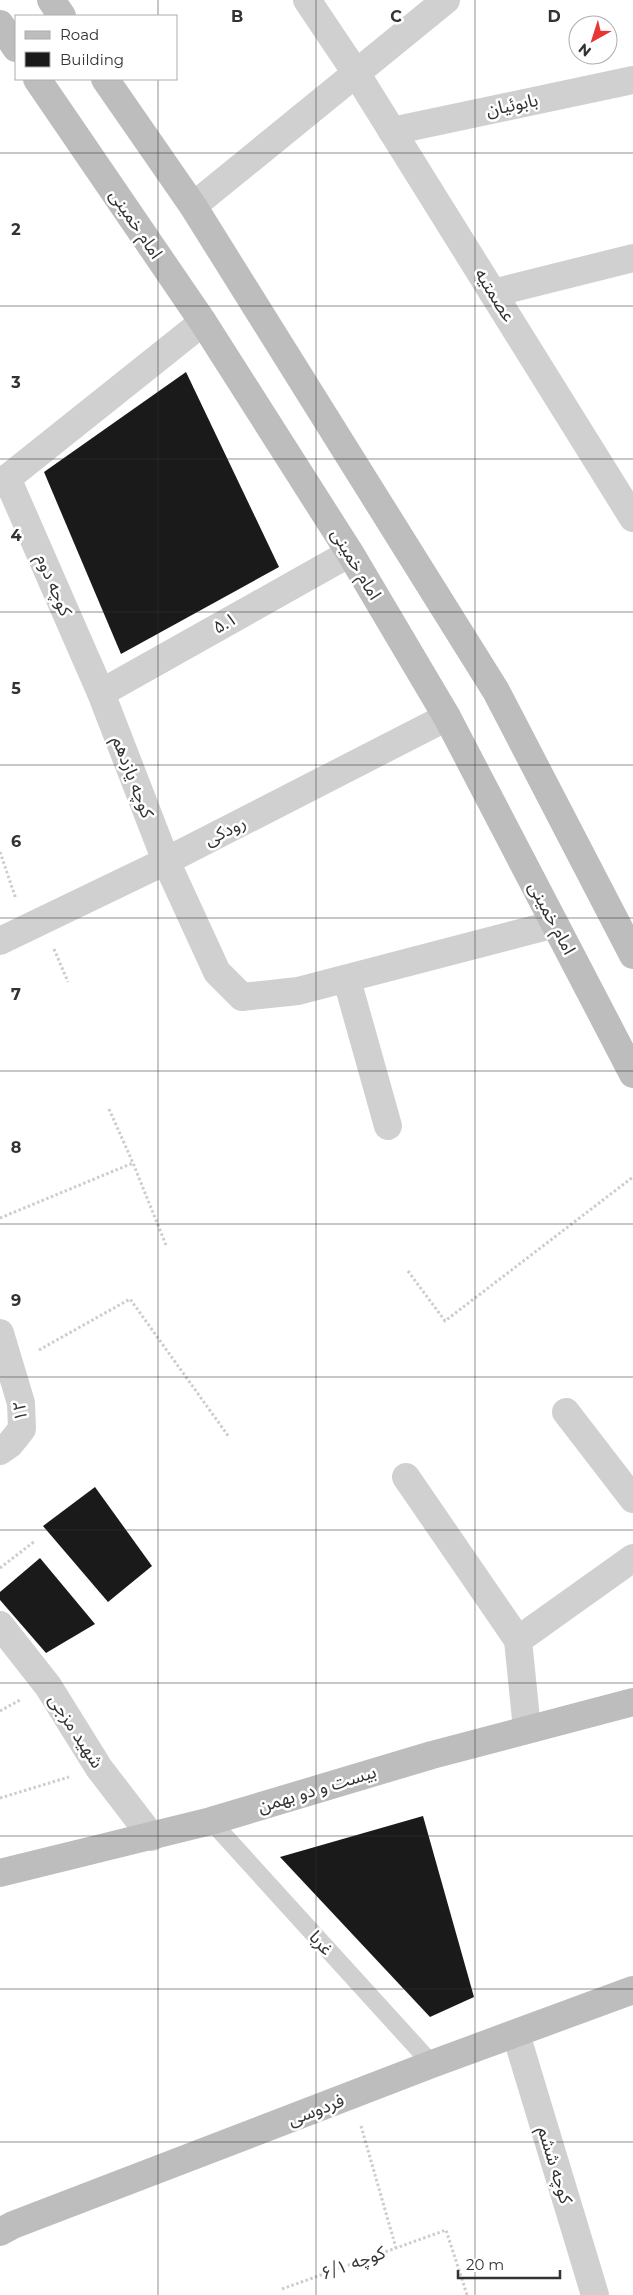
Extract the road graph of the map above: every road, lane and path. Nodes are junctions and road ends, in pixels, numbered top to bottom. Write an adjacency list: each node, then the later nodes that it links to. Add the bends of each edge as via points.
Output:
1 (51, 0): 4 (main road)
2 (307, 0): 7 (street, عصمتیه)
3 (446, 0): 7 (street)
4 (61, 15)
5 (0, 24): 6 (main road)
6 (15, 46)
7 (356, 73): 11 (street, عصمتیه); 12 (street)
8 (38, 80): 15 (main road, امام خمینی)
9 (106, 80): 12 (main road)
10 (633, 80): 11 (street, بابوئیان)
11 (392, 131): 14 (street, عصمتیه)
12 (192, 206): 26 (main road, via 496,691)
13 (633, 258): 14 (street)
14 (493, 293): 17 (street, عصمتیه)
15 (203, 322): 16 (street); 18 (main road, امام خمینی)
16 (4, 481): 19 (street, کوچه دوم)
17 (633, 518)
18 (350, 553): 19 (street, ۵.۱); 20 (main road, امام خمینی)
19 (100, 693): 22 (street, کوچه یازدهم)
20 (447, 717): 22 (street, رودکی); 23 (main road, امام خمینی)
21 (0, 852): 24 (path)
22 (166, 861): 24 (street, رودکی); 27 (street, کوچه یازدهم, via 217,972 242,997 298,991)
23 (555, 924): 27 (street); 28 (main road, امام خمینی)
24 (26, 929): 25 (street, رودکی)
25 (0, 941)
26 (633, 955)
27 (347, 980): 30 (street)
28 (633, 1074)
29 (109, 1109): 31 (path)
30 (388, 1126)
31 (133, 1163): 33 (path); 34 (path)
32 (633, 1177): 35 (path, via 444,1321)
33 (0, 1218)
34 (166, 1245)
35 (408, 1271)
36 (0, 1333): 37 (street, ۱۲)
37 (10, 1366): 39 (path, via 130,1299); 40 (street, ۱۲, via 21,1403 22,1429)
38 (566, 1412): 42 (street)
39 (229, 1437)
40 (0, 1451)
41 (406, 1477): 47 (street)
42 (633, 1499)
43 (35, 1540): 45 (path)
44 (633, 1558): 47 (street)
45 (0, 1568)
46 (0, 1625): 50 (street, شهید مزجی, via 48,1686)
47 (518, 1640): 49 (street)
48 (633, 1702): 49 (main road, بیست و دو بهمن)
49 (527, 1729): 52 (main road, بیست و دو بهمن)
50 (100, 1768): 51 (path); 53 (street, شهید مزجی)
51 (0, 1798)
52 (211, 1821): 53 (main road, بیست و دو بهمن); 57 (lane, غربا)
53 (152, 1837): 54 (main road, بیست و دو بهمن)
54 (0, 1874)
55 (633, 1990): 56 (main road, فردوسی)
56 (516, 2034): 57 (main road, فردوسی); 63 (street, کوچه ششم)
57 (432, 2064): 58 (main road, فردوسی)
58 (352, 2096): 59 (main road, فردوسی); 60 (path)
59 (0, 2232)
60 (396, 2248): 61 (path, کوچه ۶/۱); 62 (path, کوچه ۶/۱, via 446,2230)
61 (282, 2289)
62 (467, 2295)
63 (594, 2295)

